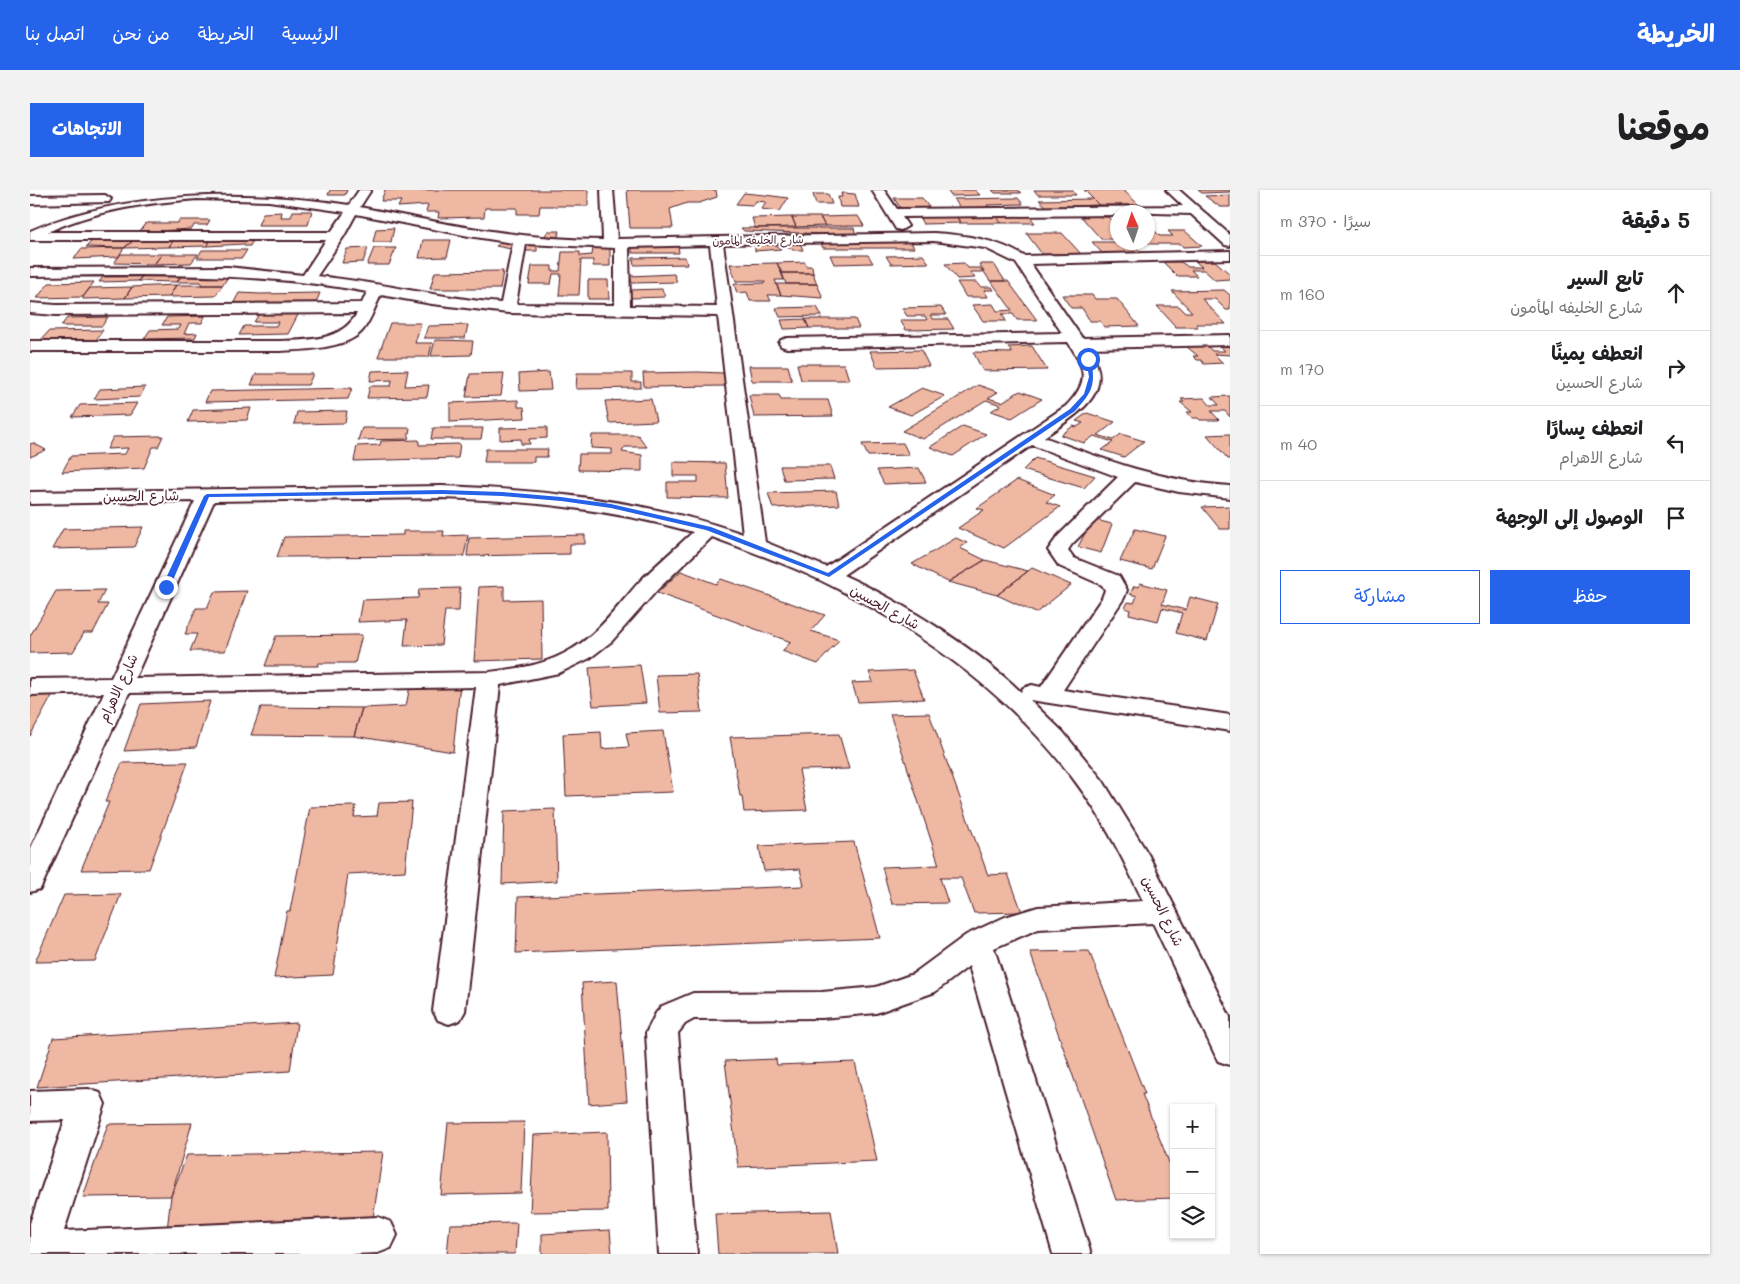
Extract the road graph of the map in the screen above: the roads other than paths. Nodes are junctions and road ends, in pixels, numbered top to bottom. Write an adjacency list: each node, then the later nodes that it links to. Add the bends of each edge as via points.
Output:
1 (365, 190): 9 (street)
2 (607, 190): 17 (street)
3 (878, 190): 10 (street)
4 (1172, 190): 8 (street)
5 (204, 193): 6 (street, شارع الخليفه المأمون, via 158,199); 9 (street, شارع الخليفه المأمون, via 281,199)
6 (114, 199): 7 (street); 11 (street, شارع الخليفه المأمون)
7 (30, 200)
8 (1194, 210): 10 (street); 16 (street)
9 (352, 211): 12 (street); 14 (street, شارع الخليفه المأمون)
10 (893, 213): 13 (street)
11 (30, 236): 12 (street)
12 (337, 236): 21 (street)
13 (909, 238): 15 (street, شارع الخليفه المأمون); 19 (street, شارع الخليفه المأمون, via 961,239 987,244 1008,251)
14 (520, 240): 17 (street, شارع الخليفه المأمون); 25 (street)
15 (716, 241): 17 (street, شارع الخليفه المأمون); 27 (street)
16 (1230, 242)
17 (616, 243): 26 (street)
18 (1230, 255): 19 (street)
19 (1021, 260): 28 (street, شارع الخليفه المأمون)
20 (30, 272): 21 (street, via 186,270)
21 (308, 278): 22 (street)
22 (376, 289): 24 (street); 25 (street, via 432,300)
23 (30, 308): 24 (street)
24 (365, 308): 31 (street, via 355,329 309,345)
25 (508, 308): 26 (street)
26 (623, 310): 27 (street)
27 (725, 312): 38 (street)
28 (1076, 340): 29 (street); 30 (street); 32 (street, شارع الخليفه المأمون, via 1088,359 1092,377 1087,394 1072,410)
29 (1230, 340)
30 (787, 343)
31 (30, 346)
32 (1032, 439): 33 (street); 39 (street, شارع الخليفه المأمون)
33 (1131, 475): 34 (street, via 1167,486); 44 (street, via 1058,550 1066,562 1111,581 1116,590)
34 (1230, 492)
35 (207, 496): 36 (street, شارع الحسين); 37 (street, شارع الحسين, via 502,494 611,506); 41 (street, شارع الاهرام)
36 (30, 498)
37 (708, 529): 38 (street, شارع الحسين); 40 (street, via 651,583 592,647 547,670)
38 (755, 546): 39 (street, شارع الحسين)
39 (829, 575): 43 (street, شارع الحسين, via 919,624)
40 (489, 679): 41 (street); 49 (street)
41 (119, 685): 42 (street); 46 (street, شارع الاهرام)
42 (30, 687)
43 (1004, 688): 44 (street); 47 (street, شارع الحسين, via 1052,734 1093,786 1131,845)
44 (1047, 696): 45 (street)
45 (1230, 723)
46 (30, 881)
47 (1163, 911): 48 (street, via 1038,918 1002,930); 50 (street, شارع الحسين)
48 (977, 943): 54 (street, via 924,983 876,1000 822,1005 693,1006 678,1010 666,1020 662,1033); 55 (street)
49 (449, 1011)
50 (1230, 1051)
51 (30, 1106): 53 (street, via 88,1104)
52 (378, 1234): 53 (street)
53 (38, 1252)
54 (678, 1254)
55 (1072, 1254)

